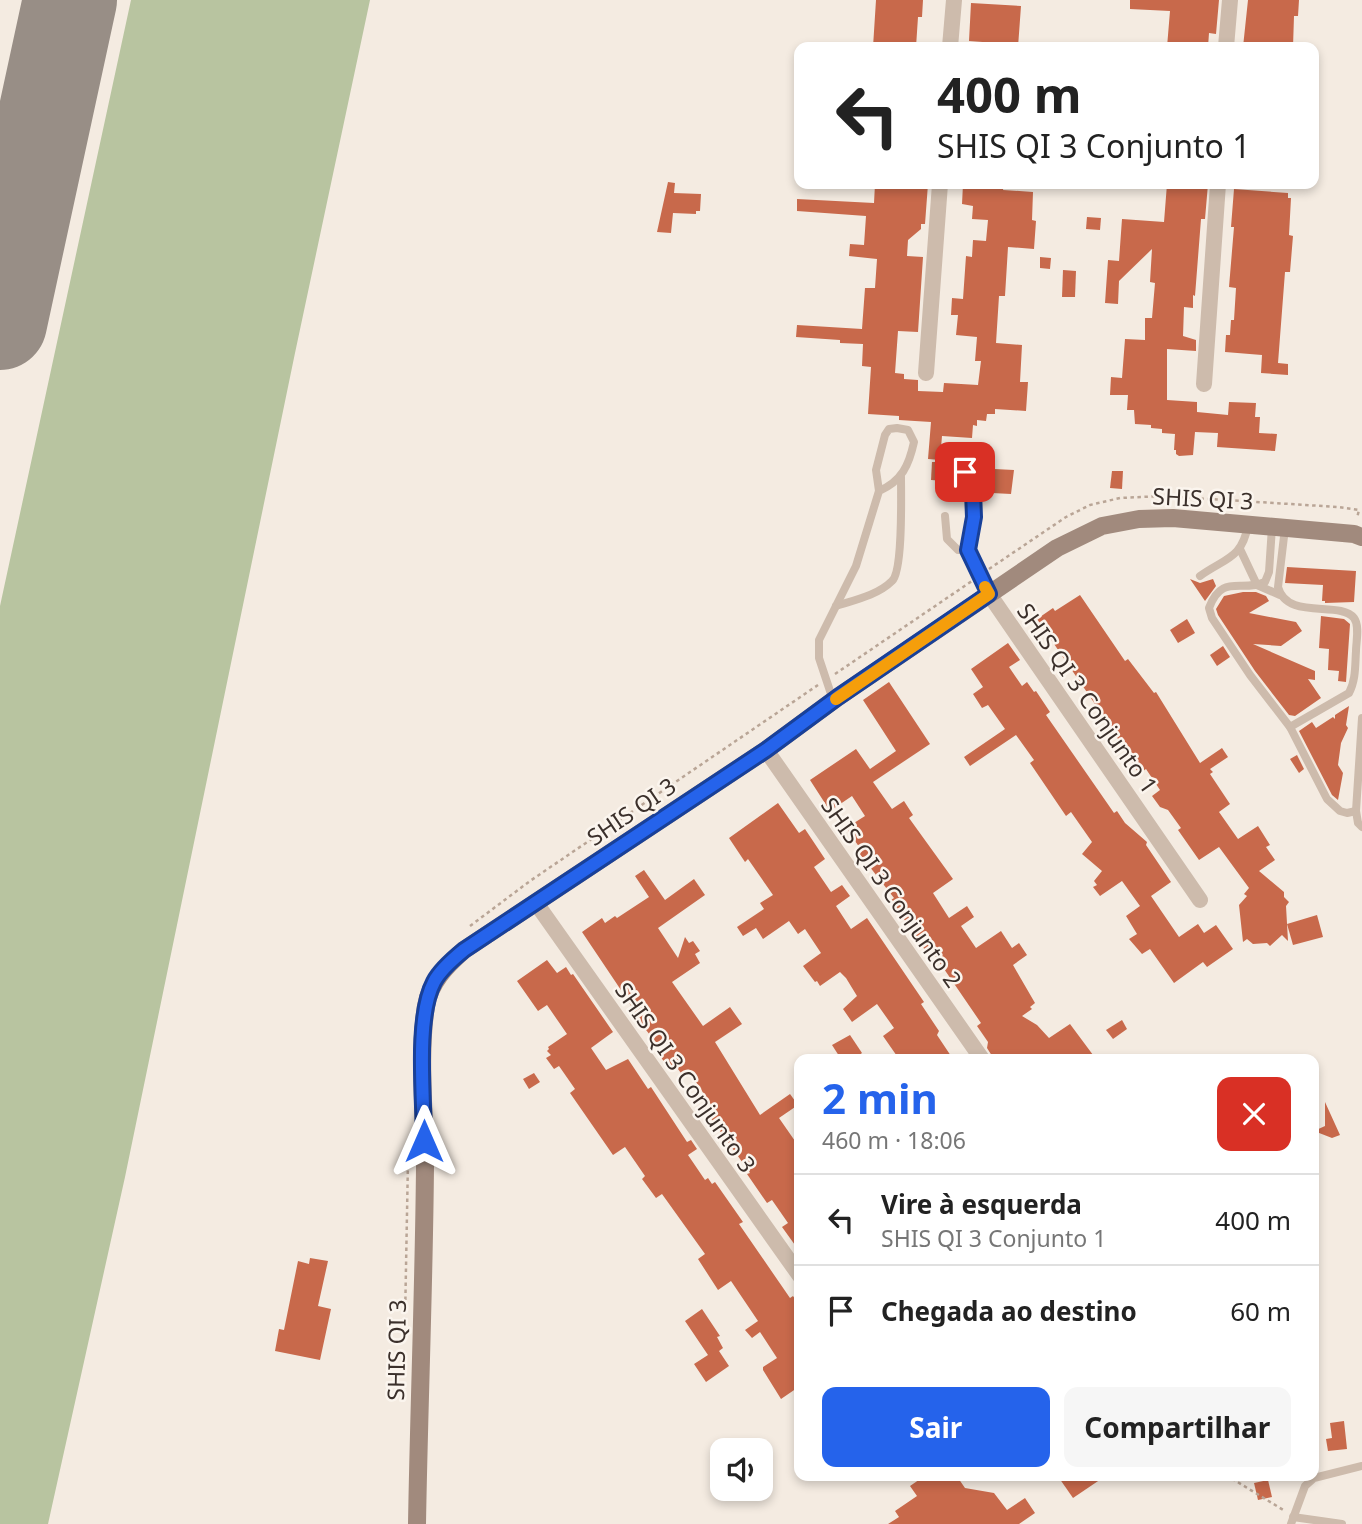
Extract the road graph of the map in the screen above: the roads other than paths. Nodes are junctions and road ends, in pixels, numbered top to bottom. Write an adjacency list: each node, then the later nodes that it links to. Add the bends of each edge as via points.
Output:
1 (954, 0): 3 (street)
2 (1230, 0): 4 (street)
3 (950, 42)
4 (1226, 42)
5 (940, 189): 7 (street)
6 (1217, 189): 8 (street)
7 (926, 373)
8 (1204, 384)
9 (965, 472): 17 (lane, via 973,492 974,517)
10 (901, 477): 11 (lane); 11 (lane, via 910,463 914,442 908,430 890,429 876,470); 22 (lane, via 897,574 889,584)
11 (879, 491): 22 (lane, via 856,566)
12 (945, 516): 17 (lane, via 947,539 958,550)
13 (1248, 525): 14 (street, SHIS QI 3); 16 (lane); 20 (street, SHIS QI 3, via 1162,518 1102,526 1057,548)
14 (1279, 527): 15 (street, SHIS QI 3); 19 (lane, via 1269,572 1265,582); 21 (lane)
15 (1359, 534)
16 (1240, 549): 18 (lane); 19 (lane)
17 (968, 550): 20 (lane, SHIS QI 3 Conjunto 1)
18 (1200, 576)
19 (1256, 585): 21 (lane); 25 (lane, via 1222,588 1209,608 1242,664)
20 (989, 594): 23 (street, SHIS QI 3); 29 (street, SHIS QI 3 Conjunto 1)
21 (1280, 595): 25 (lane, via 1293,605 1347,613 1357,628 1354,685 1349,694)
22 (836, 606): 23 (lane, via 819,640 819,659)
23 (833, 701): 26 (street, SHIS QI 3)
24 (1362, 718): 27 (lane)
25 (1290, 727): 27 (lane, via 1327,799 1340,811)
26 (766, 750): 30 (street, SHIS QI 3); 31 (street, SHIS QI 3 Conjunto 2)
27 (1356, 811): 28 (lane)
28 (1362, 827)
29 (1200, 900)
30 (536, 903): 32 (street, SHIS QI 3 Conjunto 3); 37 (street, SHIS QI 3, via 449,963 434,982 426,1004)
31 (979, 1054)
32 (794, 1268)
33 (1362, 1466): 34 (lane)
34 (1319, 1477)
35 (1311, 1481): 36 (lane)
36 (1292, 1520): 38 (lane)
37 (417, 1524)
38 (1342, 1524)

